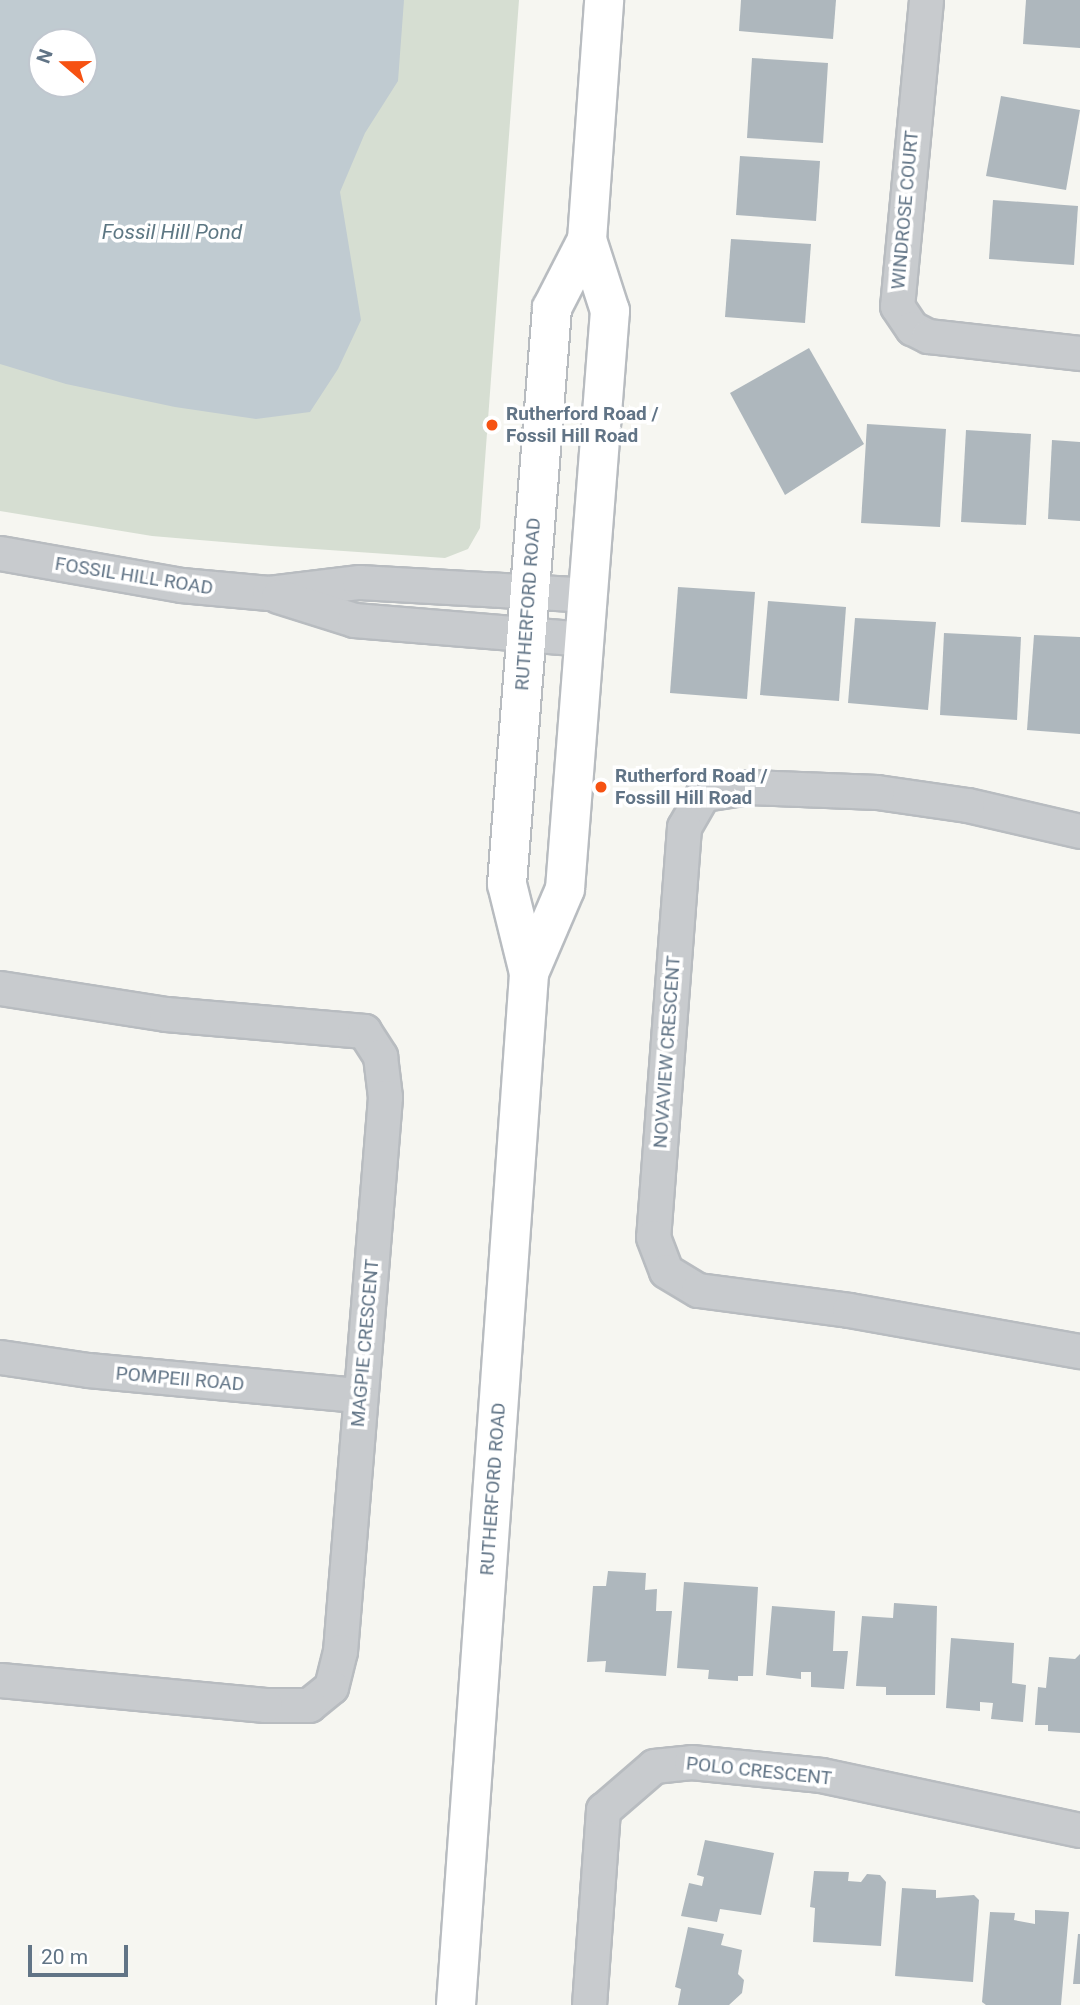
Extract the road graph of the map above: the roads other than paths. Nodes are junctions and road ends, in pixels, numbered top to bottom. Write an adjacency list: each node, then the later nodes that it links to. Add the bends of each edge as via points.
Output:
1 (604, 0): 3 (main road, RUTHERFORD ROAD)
2 (926, 0): 4 (street, WINDROSE COURT, via 897,306 912,328 928,336)
3 (587, 240): 6 (main road, RUTHERFORD ROAD, via 552,309); 8 (main road, RUTHERFORD ROAD, via 611,311)
4 (1080, 354)
5 (0, 554): 7 (street, FOSSIL HILL ROAD, via 181,585)
6 (529, 592): 7 (street, FOSSIL HILL ROAD, via 359,582); 8 (street, FOSSIL HILL ROAD); 9 (main road, RUTHERFORD ROAD)
7 (269, 593): 9 (street, FOSSIL HILL ROAD, via 354,620)
8 (588, 595): 10 (main road, RUTHERFORD ROAD)
9 (526, 634): 10 (street, FOSSIL HILL ROAD); 12 (main road, RUTHERFORD ROAD, via 507,884)
10 (585, 639): 12 (main road, RUTHERFORD ROAD, via 565,889)
11 (1080, 831): 14 (street, NOVAVIEW CRESCENT, via 967,805 877,792 749,787 703,794 684,827 653,1237 666,1271 698,1290 849,1310)
12 (529, 973): 19 (main road, RUTHERFORD ROAD)
13 (0, 988): 16 (street, MAGPIE CRESCENT, via 166,1014 363,1031 380,1056 385,1097)
14 (1080, 1351)
15 (0, 1357): 16 (street, POMPEII ROAD, via 88,1370)
16 (360, 1395): 17 (street, MAGPIE CRESCENT, via 341,1651 331,1687 309,1705 89,1692)
17 (0, 1680)
18 (1080, 1830): 20 (street, POLO CRESCENT, via 821,1775 691,1762 654,1766 603,1811)
19 (456, 2005)
20 (589, 2005)

